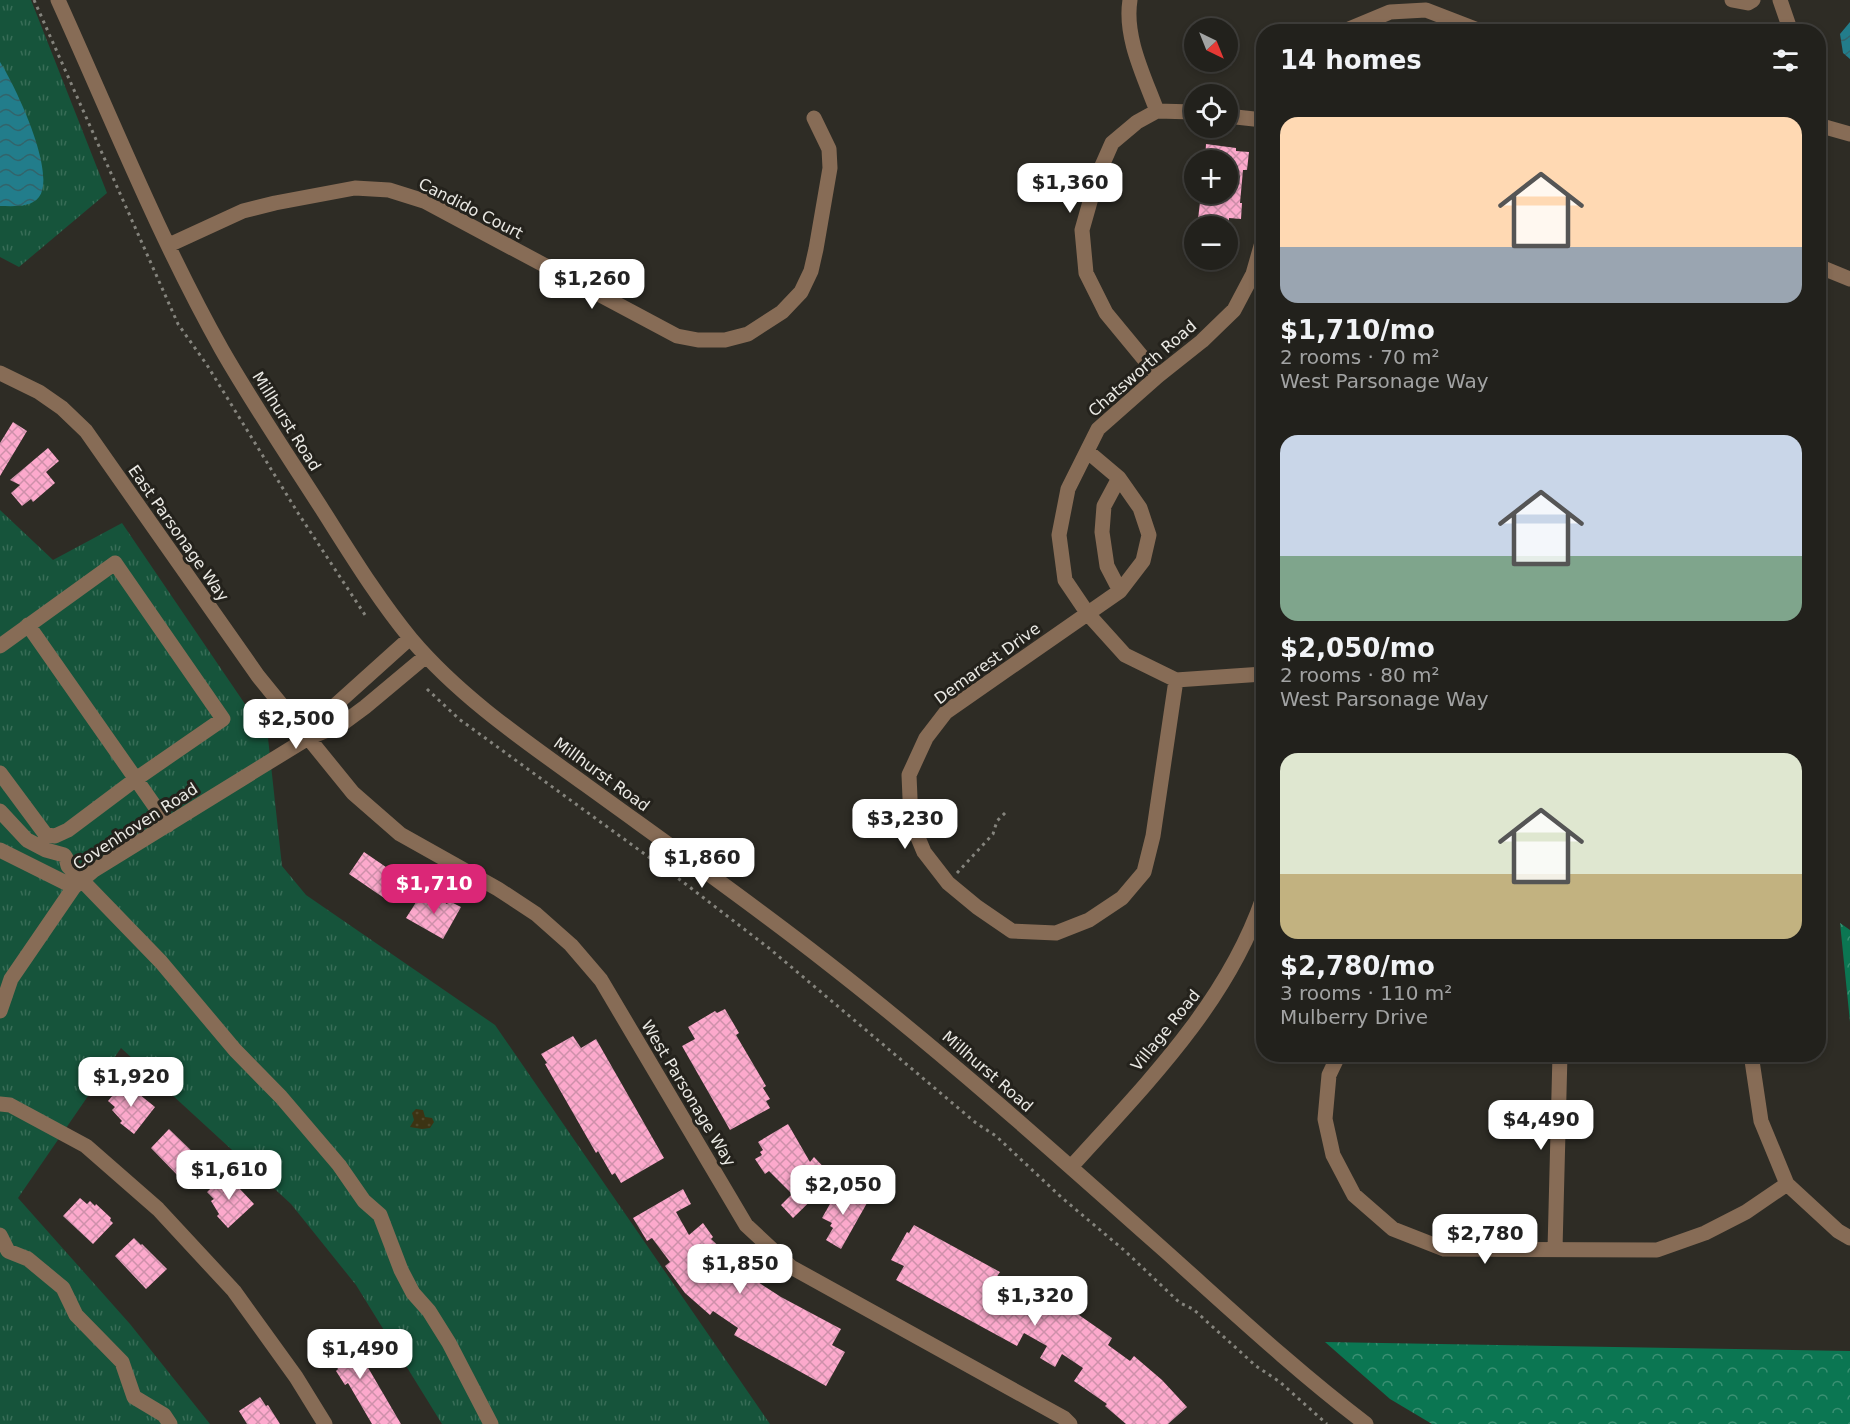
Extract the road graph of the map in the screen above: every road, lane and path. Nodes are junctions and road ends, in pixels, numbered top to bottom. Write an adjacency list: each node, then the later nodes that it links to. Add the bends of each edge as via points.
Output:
1 (58, 0): 17 (street, Millhurst Road)
2 (1130, 0): 10 (street, via 1134,46)
3 (1732, 0): 4 (street)
4 (1753, 0)
5 (1780, 0): 9 (street)
6 (1426, 5): 7 (street, via 1390,12); 8 (street)
7 (1361, 24)
8 (1466, 24)
9 (1788, 24)
10 (1157, 111): 11 (street); 22 (street, via 1112,143 1097,177 1082,230 1086,273 1106,313)
11 (1184, 112)
12 (1238, 117): 14 (street)
13 (814, 118): 17 (street, Candido Court, via 829,149 830,168 811,271 801,292 782,312 748,334 725,340 677,336 424,201 389,190 355,188 243,211)
14 (1256, 119)
15 (1826, 127): 16 (street)
16 (1850, 134)
17 (169, 245): 28 (street, Millhurst Road, via 221,348 265,422)
18 (1256, 264): 22 (street, Chatsworth Road, via 1234,310)
19 (1826, 269): 20 (street)
20 (1850, 279)
21 (0, 373): 34 (street, East Parsonage Way, via 39,392 86,431 239,650)
22 (1158, 376): 23 (street, Chatsworth Road, via 1098,429)
23 (1086, 451): 24 (street, Demarest Drive); 26 (street, Chatsworth Road, via 1068,489 1059,535 1065,580)
24 (1119, 478): 25 (street, via 1104,506 1102,532 1107,566); 25 (street, Demarest Drive, via 1140,508 1149,535 1143,561)
25 (1120, 591): 26 (street, Demarest Drive)
26 (1088, 614): 32 (street, Chatsworth Road, via 1125,655); 42 (street, Demarest Drive, via 946,712 926,738 909,776 911,821 924,852)
27 (28, 625): 29 (street); 36 (street); 36 (street, via 115,563 223,719)
28 (410, 638): 30 (street, Millhurst Road); 34 (street, Covenhoven Road, via 330,710)
29 (0, 646)
30 (426, 656): 34 (street, Covenhoven Road, via 342,724); 50 (street, Millhurst Road, via 463,692 526,741 823,959)
31 (1256, 674): 32 (street)
32 (1176, 680): 42 (street, Demarest Drive, via 1153,836 1144,872 1122,898 1089,920 1056,933 1012,931)
33 (427, 689): 59 (path, via 459,719 770,949 976,1124 996,1136 1180,1303 1193,1309)
34 (308, 738): 40 (street, Covenhoven Road); 58 (street, West Parsonage Way, via 353,793 400,834 498,889 536,914 571,945 601,980 746,1224 791,1268)
35 (0, 773): 37 (street)
36 (136, 779): 37 (street, via 55,836 46,835); 40 (street)
37 (23, 803): 39 (street)
38 (1008, 810): 42 (path, via 997,821 993,834)
39 (2, 816): 43 (street, via 27,840 64,855)
40 (168, 825): 43 (street, Covenhoven Road)
41 (0, 850): 43 (street)
42 (948, 883)
43 (78, 884): 45 (street, Covenhoven Road, via 11,979); 57 (street, via 161,962 325,1148 364,1201 381,1215 413,1293 449,1343)
44 (1256, 915): 50 (street, Village Road, via 1222,986 1198,1021)
45 (0, 1011)
46 (1335, 1062): 54 (street, via 1329,1075 1325,1119 1333,1155 1354,1196 1393,1229 1444,1249)
47 (1560, 1062): 54 (street)
48 (1752, 1062): 51 (street, via 1761,1121)
49 (0, 1104): 56 (street, via 10,1105 86,1146 158,1209 234,1291)
50 (1071, 1167): 60 (street, Millhurst Road, via 1301,1372)
51 (1787, 1184): 53 (street); 54 (street, via 1746,1212 1705,1233 1657,1250)
52 (0, 1235): 55 (street, via 8,1251 28,1259 63,1288 76,1315 122,1362 134,1397 164,1415)
53 (1850, 1238)
54 (1555, 1249)
55 (170, 1424)
56 (325, 1424)
57 (491, 1424)
58 (1070, 1424)
59 (1327, 1424)
60 (1366, 1424)

